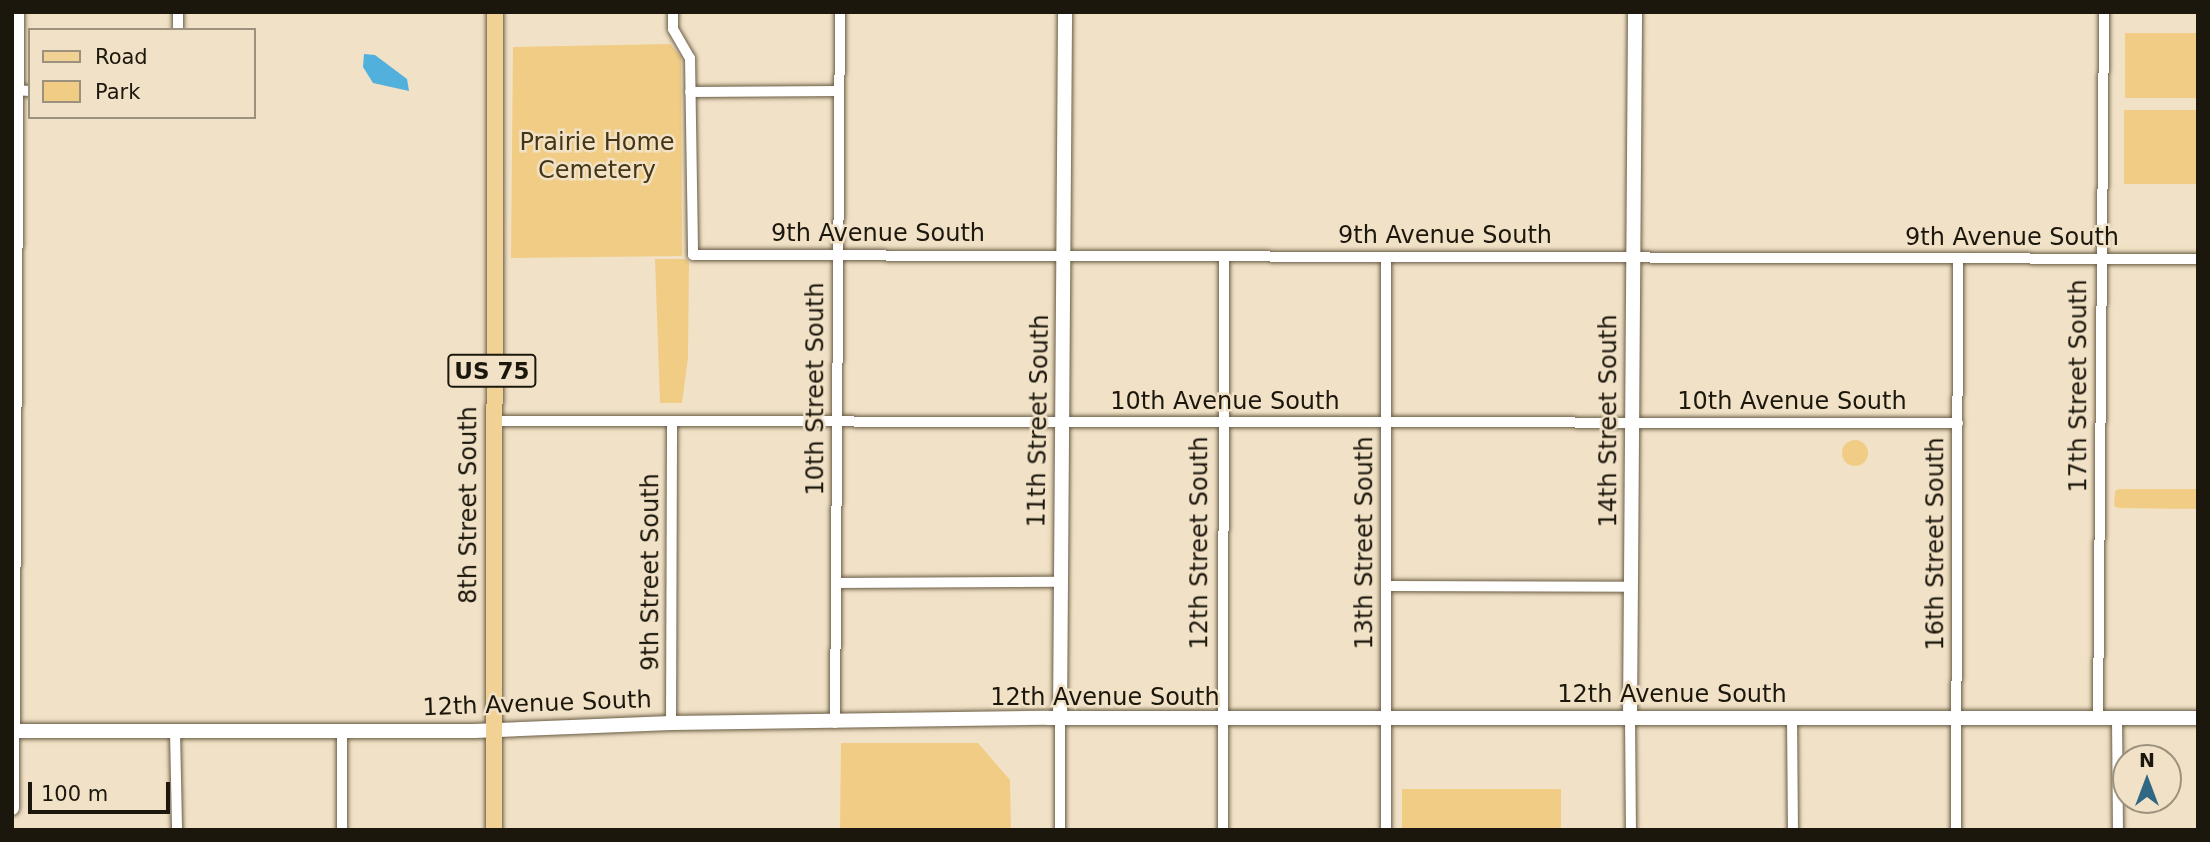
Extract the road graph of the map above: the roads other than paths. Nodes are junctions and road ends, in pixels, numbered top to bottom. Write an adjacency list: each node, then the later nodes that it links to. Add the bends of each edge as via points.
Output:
1 (17, 12): 9 (street)
2 (495, 12): 21 (main road, 8th Street South / US 75)
3 (673, 12): 10 (street, via 674,29 690,58)
4 (839, 12): 8 (street, 10th Street South)
5 (1065, 12): 13 (street, 11th Street South)
6 (1635, 12): 16 (street, 14th Street South)
7 (2104, 12): 18 (street, 17th Street South)
8 (839, 90): 10 (street); 12 (street, 10th Street South)
9 (19, 91): 11 (street)
10 (690, 92): 12 (street, 9th Avenue South, via 693,255)
11 (13, 255): 20 (street)
12 (838, 256): 13 (street, 9th Avenue South); 23 (street, 10th Street South)
13 (1063, 256): 14 (street, 9th Avenue South); 24 (street, 11th Street South)
14 (1224, 257): 15 (street, 9th Avenue South); 25 (street, 12th Street South)
15 (1386, 257): 16 (street, 9th Avenue South); 28 (street, 13th Street South)
16 (1633, 258): 17 (street, 9th Avenue South); 26 (street, 14th Street South)
17 (1958, 259): 18 (street, 9th Avenue South); 27 (street, 16th Street South)
18 (2101, 259): 19 (street, 9th Avenue South); 35 (street, 17th Street South)
19 (2198, 259)
20 (13, 418): 46 (street)
21 (492, 421): 22 (street, 10th Avenue South); 44 (main road, 8th Street South / US 75)
22 (672, 421): 23 (street, 10th Avenue South); 42 (street, 9th Street South)
23 (837, 422): 24 (street, 10th Avenue South); 30 (street, 10th Street South)
24 (1061, 422): 25 (street, 10th Avenue South); 29 (street, 11th Street South)
25 (1221, 423): 28 (street, 10th Avenue South); 41 (street, 12th Street South)
26 (1632, 423): 27 (street, 10th Avenue South); 28 (street, 10th Avenue South); 32 (street, 14th Street South)
27 (1958, 423): 40 (street, 16th Street South)
28 (1386, 424): 31 (street, 13th Street South)
29 (1060, 582): 30 (street); 38 (street, 11th Street South)
30 (836, 583): 43 (street, 10th Street South)
31 (1386, 586): 32 (street); 39 (street, 13th Street South)
32 (1631, 587): 34 (street, 14th Street South)
33 (1792, 717): 34 (street, 12th Avenue South); 40 (street, 12th Avenue South); 56 (street)
34 (1630, 718): 39 (street, 12th Avenue South); 55 (street, 14th Street South)
35 (2098, 718): 36 (street, 12th Avenue South); 40 (street, 12th Avenue South)
36 (2116, 718): 37 (street, 12th Avenue South); 58 (street)
37 (2198, 718)
38 (1060, 719): 41 (street, 12th Avenue South); 43 (street, 12th Avenue South); 52 (street, 11th Street South)
39 (1386, 719): 41 (street, 12th Avenue South); 54 (street, 13th Street South)
40 (1956, 719): 57 (street, 16th Street South)
41 (1222, 720): 53 (street, 12th Street South)
42 (671, 723): 43 (street, 12th Avenue South); 44 (street, 12th Avenue South)
43 (835, 723)
44 (493, 729): 45 (street, 12th Avenue South); 51 (main road, 8th Street South / US 75)
45 (342, 730): 47 (street, 12th Avenue South); 50 (street)
46 (12, 731): 47 (street, 12th Avenue South); 48 (street)
47 (175, 731): 49 (street)
48 (12, 808)
49 (177, 830)
50 (342, 830)
51 (494, 830)
52 (1060, 830)
53 (1223, 830)
54 (1386, 830)
55 (1630, 830)
56 (1793, 830)
57 (1956, 830)
58 (2118, 830)

